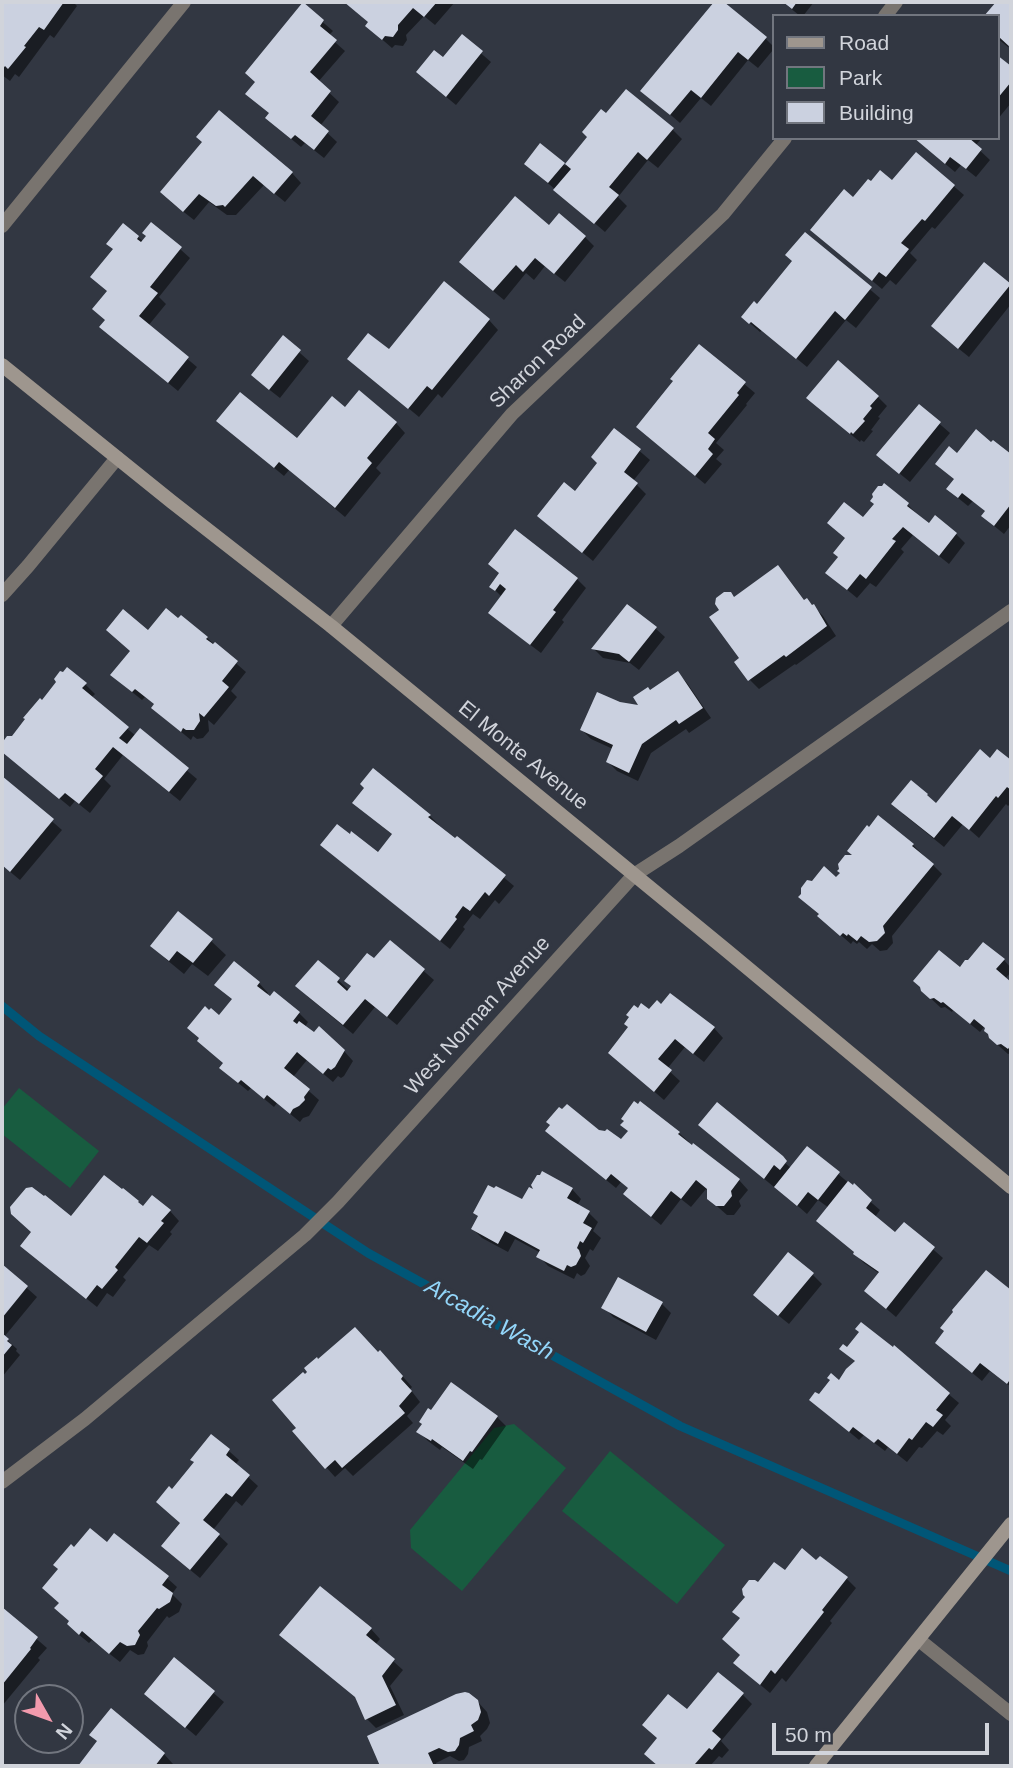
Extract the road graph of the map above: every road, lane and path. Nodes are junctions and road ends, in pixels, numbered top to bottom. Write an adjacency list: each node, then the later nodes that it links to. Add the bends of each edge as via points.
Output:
1 (184, 2): 3 (street)
2 (783, 140): 8 (street, Sharon Road, via 723,214 512,414)
3 (2, 226)
4 (2, 365): 5 (street, El Monte Avenue)
5 (117, 458): 6 (street); 8 (street, El Monte Avenue)
6 (2, 595)
7 (1011, 611): 9 (street, West Norman Avenue)
8 (331, 626): 9 (street, El Monte Avenue)
9 (634, 875): 10 (street, El Monte Avenue); 11 (street, West Norman Avenue, via 305,1235 85,1419)
10 (1011, 1187)
11 (2, 1482)
12 (1011, 1524): 13 (street)
13 (919, 1640): 14 (street); 15 (street)
14 (1011, 1714)
15 (816, 1766)

